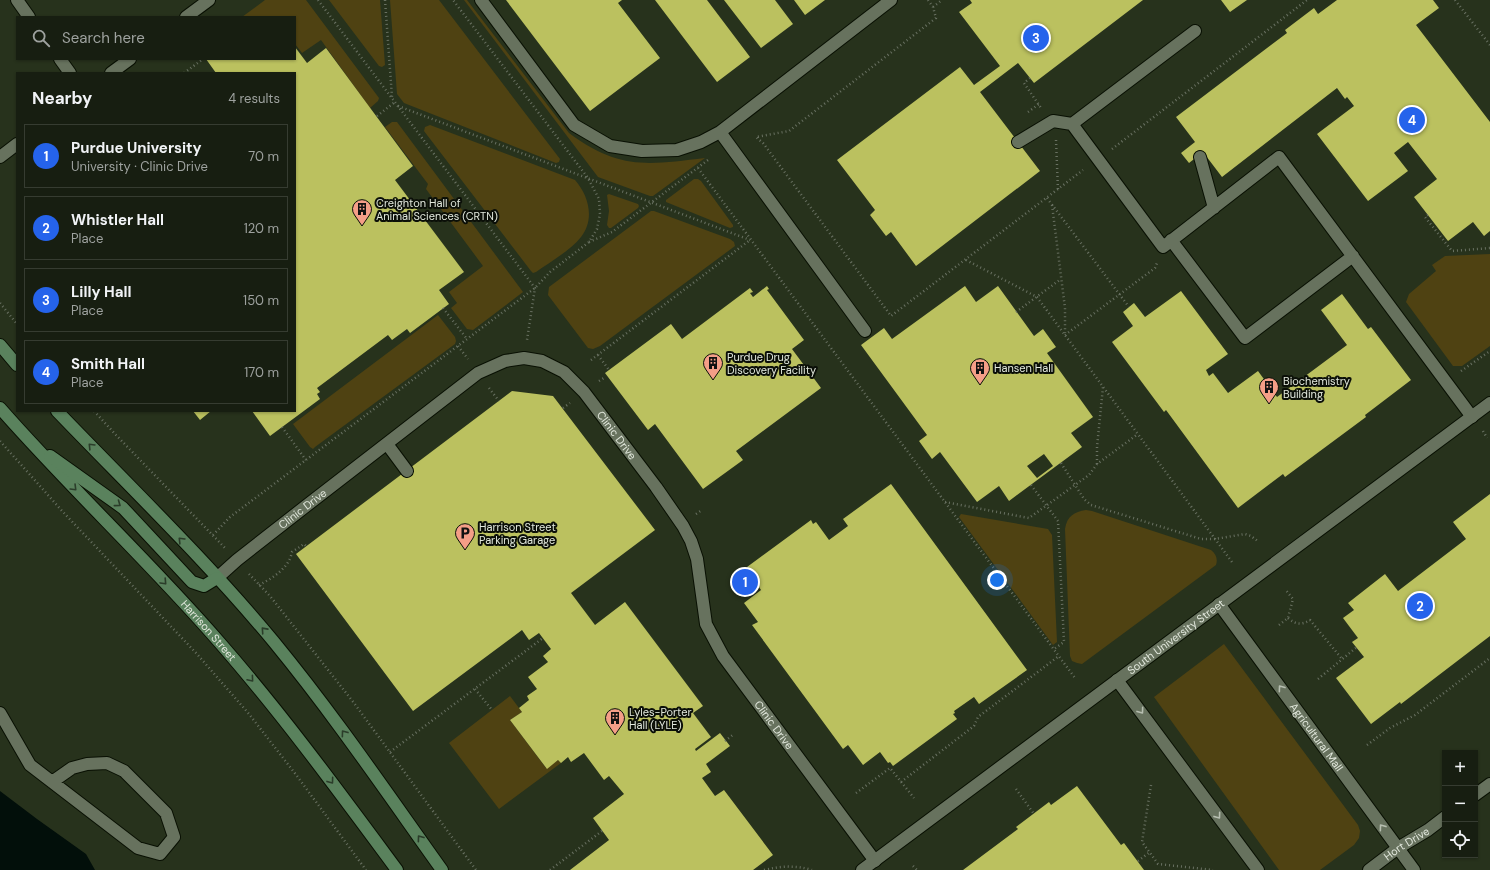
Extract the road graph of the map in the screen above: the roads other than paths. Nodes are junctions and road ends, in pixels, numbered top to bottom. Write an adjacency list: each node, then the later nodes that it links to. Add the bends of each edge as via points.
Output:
1 (17, 0): 5 (street)
2 (209, 0): 6 (street)
3 (481, 0): 13 (street, via 574,125 610,146 642,151 677,150)
4 (891, 0): 13 (street)
5 (28, 16)
6 (187, 16)
7 (1195, 31): 12 (street)
8 (61, 60): 10 (street)
9 (129, 60): 11 (street)
10 (69, 72)
11 (112, 72)
12 (1072, 124): 14 (street, via 1053,121); 19 (street)
13 (720, 132): 21 (street)
14 (1018, 142)
15 (16, 145): 16 (street)
16 (0, 157)
17 (1200, 157): 18 (street)
18 (1214, 208): 19 (street); 20 (street, via 1279,157)
19 (1167, 243): 20 (street, via 1245,338)
20 (1353, 256): 27 (street)
21 (865, 331)
22 (0, 345): 23 (main road)
23 (16, 364)
24 (1490, 403): 27 (street, South University Street)
25 (0, 408): 28 (main road, Harrison Street)
26 (58, 412): 31 (main road, one-way to 26)
27 (1472, 416): 32 (street, South University Street)
28 (29, 441): 31 (main road, one-way to 31, via 123,508 192,582 204,586); 41 (main road, Harrison Street, one-way to 41, via 220,642 305,745)
29 (387, 444): 30 (street); 31 (street, Clinic Drive); 40 (street, Clinic Drive, via 478,373 505,361 524,358 542,361 564,372 584,392 683,526 697,559 706,624 722,656)
30 (407, 471)
31 (217, 578): 42 (main road, one-way to 31, via 323,704 274,642)
32 (1219, 604): 33 (street, South University Street); 39 (street, Agricultural Mall, one-way to 32)
33 (1117, 680): 40 (street, South University Street); 44 (street, one-way to 44)
34 (0, 714): 35 (street, via 30,765)
35 (52, 782): 35 (street, via 138,848 160,854 174,837 166,813 124,770 108,763 87,764 72,768)
36 (1490, 784): 37 (street)
37 (1478, 793)
38 (1442, 819): 39 (street, Hort Drive)
39 (1398, 848): 45 (street, Hort Drive); 46 (street, Agricultural Mall)
40 (875, 861): 43 (street, South University Street)
41 (397, 870)
42 (442, 870)
43 (862, 870)
44 (1258, 870)
45 (1369, 870)
46 (1414, 870)

